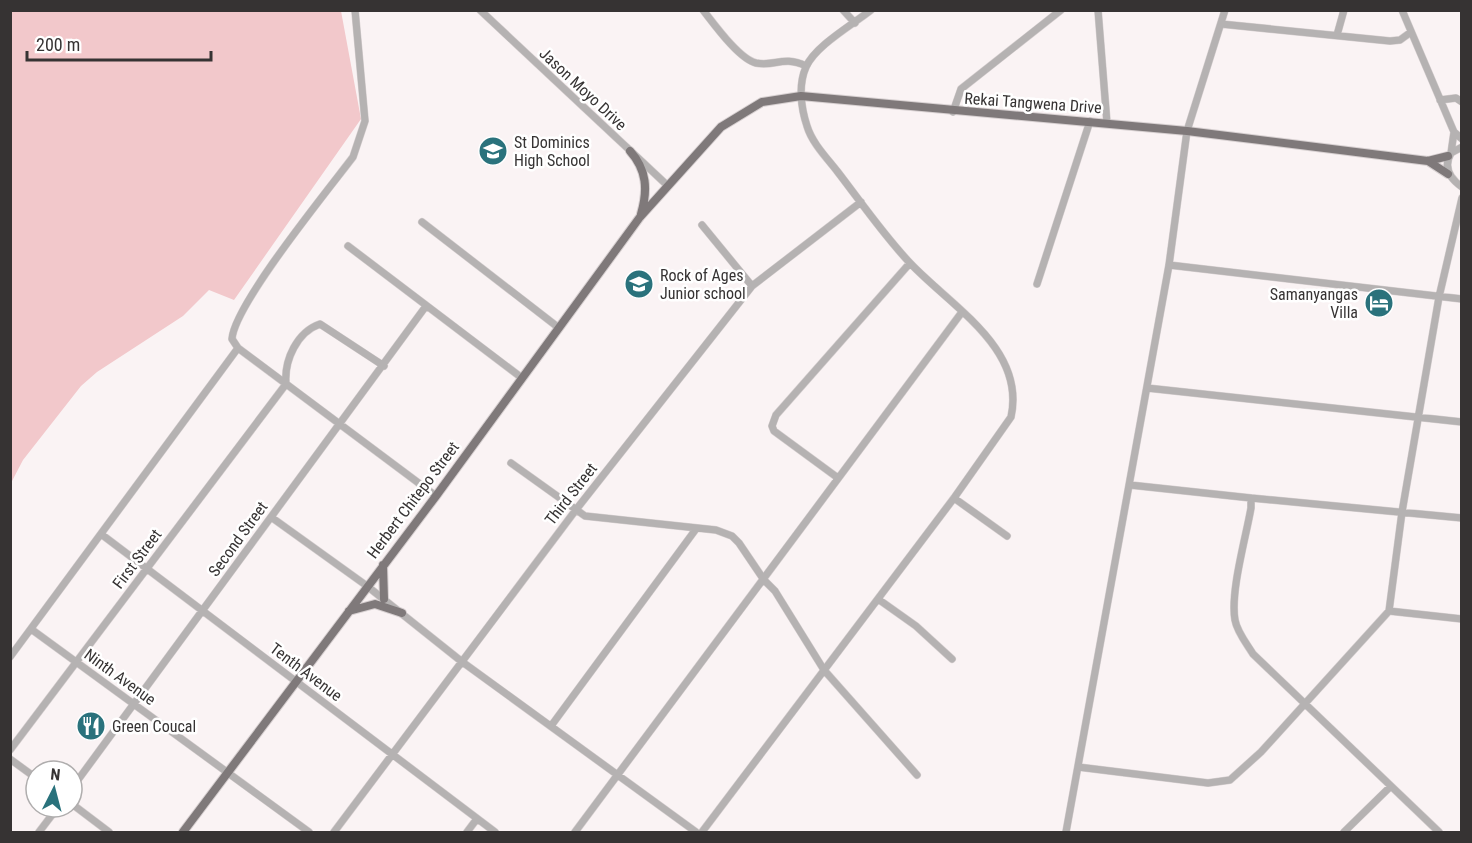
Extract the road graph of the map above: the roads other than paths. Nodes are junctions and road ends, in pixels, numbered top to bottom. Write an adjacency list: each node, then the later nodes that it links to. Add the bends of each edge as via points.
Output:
1 (355, 10): 47 (street, via 365,121 362,136 353,157 253,294 234,326)
2 (480, 10): 26 (street, Jason Moyo Drive)
3 (703, 10): 15 (street, via 751,61 794,60)
4 (843, 10): 11 (street)
5 (871, 10): 11 (street)
6 (1061, 10): 19 (street, via 964,86 958,93)
7 (1098, 10): 21 (street)
8 (1225, 10): 12 (street)
9 (1344, 10): 14 (street)
10 (1402, 10): 13 (street)
11 (855, 23): 15 (street, via 815,54)
12 (1221, 24): 14 (street); 22 (street)
13 (1411, 32): 14 (street, via 1400,40 1390,41); 17 (street)
14 (1337, 35)
15 (806, 66): 16 (street)
16 (801, 96): 19 (main road, Rekai Tangwena Drive); 31 (main road, Rekai Tangwena Drive, via 762,102 721,127); 33 (street, via 813,139)
17 (1440, 100): 18 (street, via 1456,98); 23 (street)
18 (1461, 102)
19 (954, 112): 20 (main road, Rekai Tangwena Drive)
20 (1090, 122): 21 (main road, Rekai Tangwena Drive); 40 (street)
21 (1107, 123): 22 (main road, Rekai Tangwena Drive)
22 (1187, 131): 28 (main road, Rekai Tangwena Drive); 39 (street)
23 (1454, 132): 24 (street); 27 (street)
24 (1461, 140)
25 (1461, 147): 27 (street)
26 (630, 151): 31 (street, Jason Moyo Drive); 34 (main road, via 645,175 646,198)
27 (1450, 155): 28 (main road); 29 (street)
28 (1428, 161): 29 (main road)
29 (1448, 174): 30 (street)
30 (1458, 185): 32 (street)
31 (668, 186): 34 (main road, Herbert Chitepo Street)
32 (1461, 199): 42 (street)
33 (861, 202): 38 (street); 41 (street, Third Street)
34 (640, 217): 46 (main road, Herbert Chitepo Street)
35 (422, 222): 46 (street)
36 (702, 225): 41 (street)
37 (348, 246): 44 (street)
38 (910, 263): 45 (street); 58 (street, via 773,422 774,431)
39 (1169, 265): 42 (street); 53 (street)
40 (1037, 284)
41 (752, 286): 63 (street, Third Street)
42 (1439, 297): 43 (street); 54 (street)
43 (1461, 299)
44 (426, 306): 50 (street, Second Street); 51 (street)
45 (962, 312): 58 (street); 61 (street, via 995,345 1014,386 1015,401 1011,417)
46 (559, 328): 51 (main road, Herbert Chitepo Street)
47 (232, 339): 48 (street); 49 (street)
48 (238, 348): 49 (street); 52 (street)
49 (228, 362): 68 (street)
50 (384, 366): 52 (street, via 320,324 304,333 292,352 285,369); 56 (street, Second Street)
51 (522, 378): 60 (main road, Herbert Chitepo Street)
52 (286, 384): 56 (street); 71 (street, First Street)
53 (1147, 388): 54 (street); 59 (street)
54 (1420, 418): 55 (street); 64 (street)
55 (1461, 422)
56 (341, 423): 60 (street); 65 (street, Second Street)
57 (511, 464): 63 (street)
58 (838, 478): 72 (street)
59 (1130, 485): 62 (street); 94 (street)
60 (436, 496): 70 (main road, Herbert Chitepo Street)
61 (954, 498): 69 (street); 75 (street)
62 (1251, 498): 64 (street); 88 (street, via 1235,621 1253,654)
63 (575, 511): 67 (street, via 598,519); 85 (street, Third Street)
64 (1402, 512): 66 (street); 78 (street)
65 (271, 517): 73 (street); 76 (street, Second Street)
66 (1461, 518)
67 (696, 529): 72 (street, via 732,536); 90 (street)
68 (101, 534): 71 (street, Tenth Avenue); 81 (street)
69 (1007, 536)
70 (384, 565): 73 (main road, Herbert Chitepo Street); 74 (main road)
71 (147, 569): 76 (street, Tenth Avenue); 84 (street, First Street)
72 (764, 580): 86 (street, via 775,591); 98 (street)
73 (367, 586): 74 (street); 77 (main road, Herbert Chitepo Street)
74 (384, 599): 79 (street)
75 (878, 599): 83 (street); 86 (street)
76 (202, 610): 87 (street, Tenth Avenue); 89 (street, Second Street)
77 (349, 611): 79 (main road, via 375,604); 87 (main road, Herbert Chitepo Street)
78 (1389, 611): 80 (street); 88 (street)
79 (402, 613): 85 (street)
80 (1461, 619)
81 (31, 629): 82 (street); 84 (street, Ninth Avenue)
82 (10, 657)
83 (952, 659)
84 (75, 661): 89 (street, Ninth Avenue); 91 (street, First Street)
85 (461, 661): 90 (street); 92 (street, Third Street)
86 (824, 670): 99 (street); 113 (street)
87 (296, 681): 92 (street, Tenth Avenue); 97 (main road, Herbert Chitepo Street)
88 (1306, 703): 94 (street, via 1230,780 1208,783); 100 (street)
89 (133, 704): 96 (street, Second Street); 97 (street, Ninth Avenue)
90 (551, 726): 98 (street)
91 (10, 750)
92 (392, 754): 103 (street, Tenth Avenue); 108 (street, Third Street)
93 (10, 759): 95 (street)
94 (1078, 767): 114 (street)
95 (24, 769)
96 (84, 771)
97 (228, 772): 106 (main road, Herbert Chitepo Street); 107 (street, Ninth Avenue)
98 (617, 775): 111 (street); 112 (street)
99 (917, 775)
100 (1390, 787): 115 (street); 116 (street)
101 (84, 813): 105 (street)
102 (49, 819): 104 (street)
103 (477, 820): 109 (street); 110 (street, Tenth Avenue)
104 (39, 832)
105 (109, 832)
106 (183, 832)
107 (309, 832)
108 (334, 832)
109 (467, 832)
110 (495, 832)
111 (575, 832)
112 (696, 832)
113 (702, 832)
114 (1066, 832)
115 (1344, 832)
116 (1439, 832)

